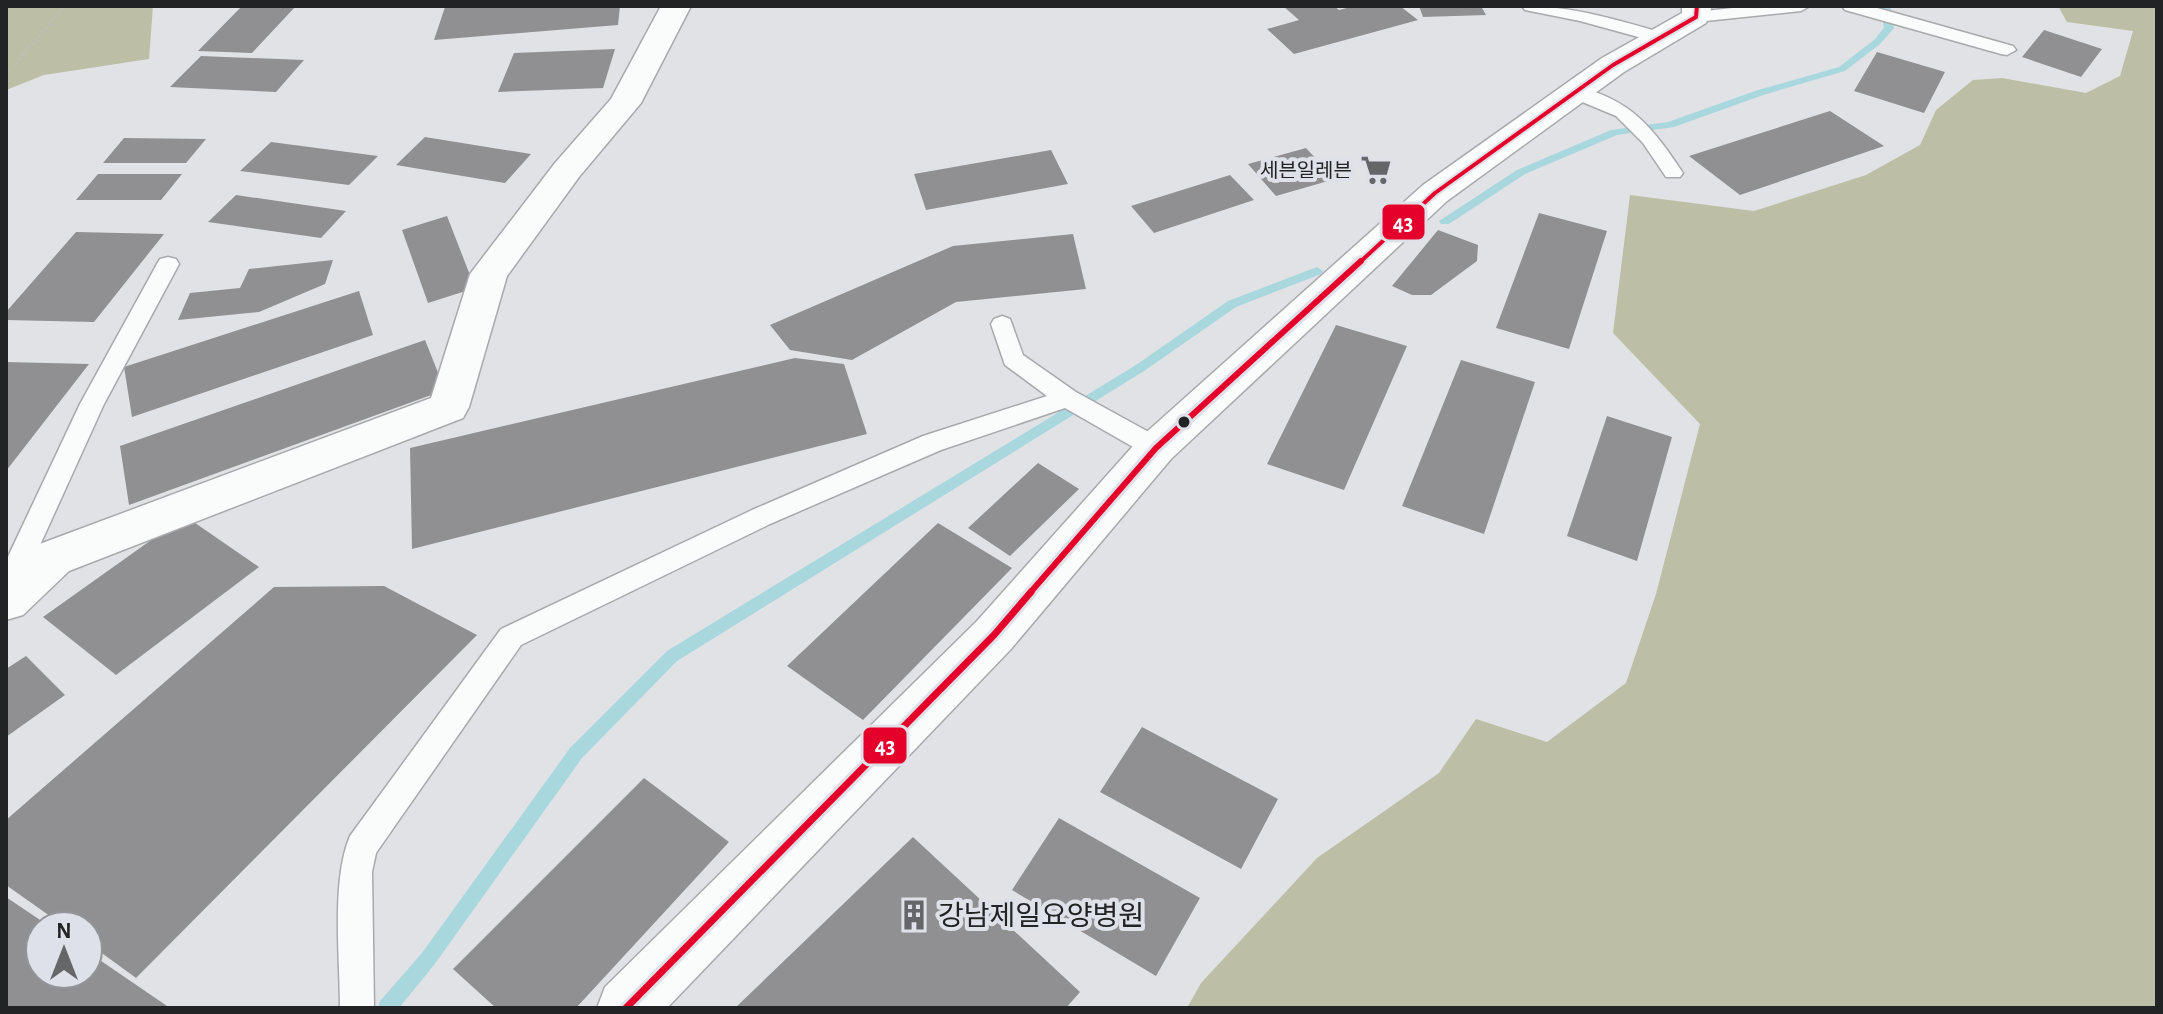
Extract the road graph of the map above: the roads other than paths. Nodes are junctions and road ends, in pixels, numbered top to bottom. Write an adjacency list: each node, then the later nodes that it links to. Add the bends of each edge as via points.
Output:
1 (676, 6): 15 (street, via 625,103 489,274 448,407 53,558)
2 (1531, 6): 6 (lane)
3 (1801, 6): 5 (lane)
4 (1857, 8): 7 (lane)
5 (1696, 12): 6 (street)
6 (1660, 38): 8 (street)
7 (2007, 50)
8 (1575, 92): 9 (lane, via 1626,115); 13 (street, via 1435,193)
9 (1673, 173)
10 (168, 264): 14 (lane, via 92,404)
11 (1002, 324): 12 (lane, via 1013,359)
12 (1069, 398): 13 (lane); 16 (lane, via 932,443 761,517 511,637 361,847 356,872)
13 (1156, 448): 17 (street, via 994,635)
14 (6, 590)
15 (6, 601)
16 (357, 1008)
17 (626, 1008)

